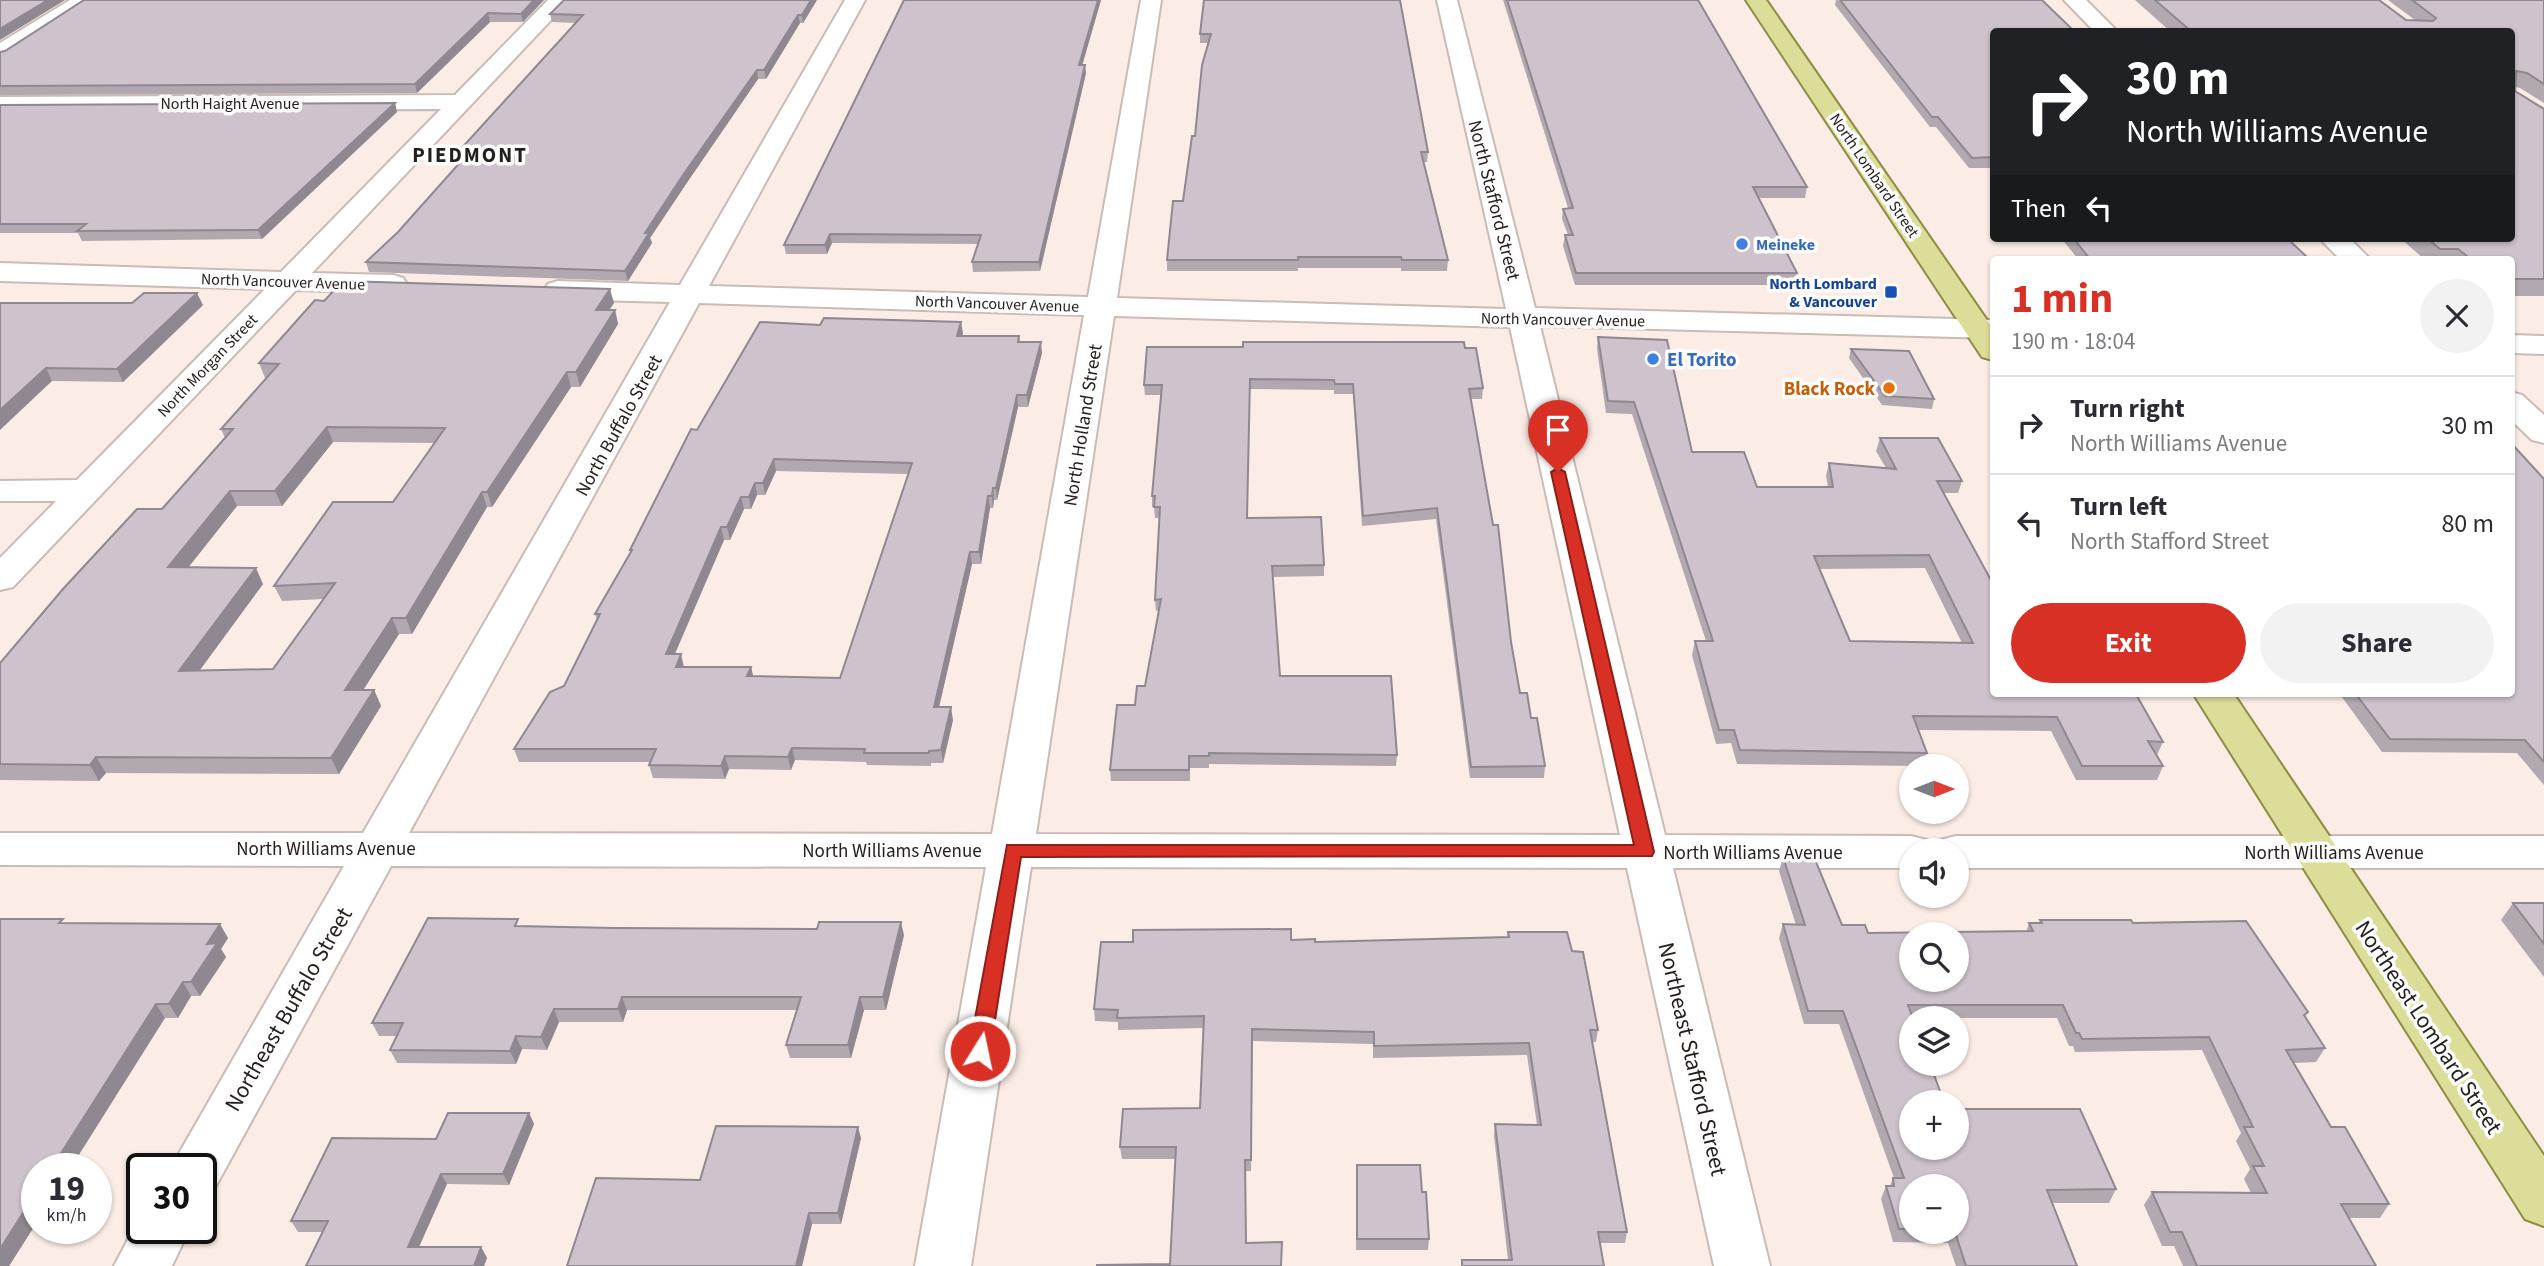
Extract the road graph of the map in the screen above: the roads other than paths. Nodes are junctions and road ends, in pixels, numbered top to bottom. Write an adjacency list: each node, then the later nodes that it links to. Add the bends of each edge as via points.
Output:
1 (85, 0): 9 (street)
2 (560, 0): 10 (street, North Morgan Street)
3 (855, 0): 18 (street, North Buffalo Street)
4 (1151, 0): 19 (street, North Holland Street)
5 (1447, 0): 20 (street, North Stafford Street)
6 (1756, 0): 21 (main road, North Lombard Street)
7 (2074, 0): 8 (street)
8 (2104, 28)
9 (0, 52)
10 (460, 103): 11 (street, North Haight Avenue); 15 (street, North Morgan Street)
11 (0, 104)
12 (2337, 242): 13 (street)
13 (2353, 256)
14 (0, 272): 15 (street, North Vancouver Avenue)
15 (287, 281): 16 (street, North Vancouver Avenue); 26 (street, North Morgan Street)
16 (425, 285)
17 (534, 289): 18 (street, North Vancouver Avenue)
18 (692, 294): 19 (street, North Vancouver Avenue); 30 (street, North Buffalo Street)
19 (1101, 306): 20 (street, North Vancouver Avenue); 32 (street, North Holland Street)
20 (1523, 317): 21 (street, North Vancouver Avenue); 33 (street, North Stafford Street)
21 (1988, 337)
22 (2515, 344): 23 (street)
23 (2544, 345)
24 (2515, 406): 25 (street)
25 (2544, 433)
26 (86, 490): 27 (street); 28 (street, North Morgan Street)
27 (0, 491)
28 (0, 579)
29 (2216, 697): 36 (main road)
30 (379, 848): 31 (street, North Williams Avenue); 32 (street, North Williams Avenue); 38 (street, Northeast Buffalo Street)
31 (0, 849)
32 (1013, 850): 33 (street, North Williams Avenue); 42 (street, North Holland Street)
33 (1645, 852): 34 (street, North Williams Avenue); 43 (street, Northeast Stafford Street)
34 (1899, 852)
35 (1969, 852): 36 (street, North Williams Avenue)
36 (2315, 852): 37 (street, North Williams Avenue); 39 (main road, Northeast Lombard Street)
37 (2544, 852)
38 (206, 1153)
39 (2544, 1202)
40 (154, 1244): 41 (street)
41 (142, 1266)
42 (943, 1266)
43 (1742, 1266)

